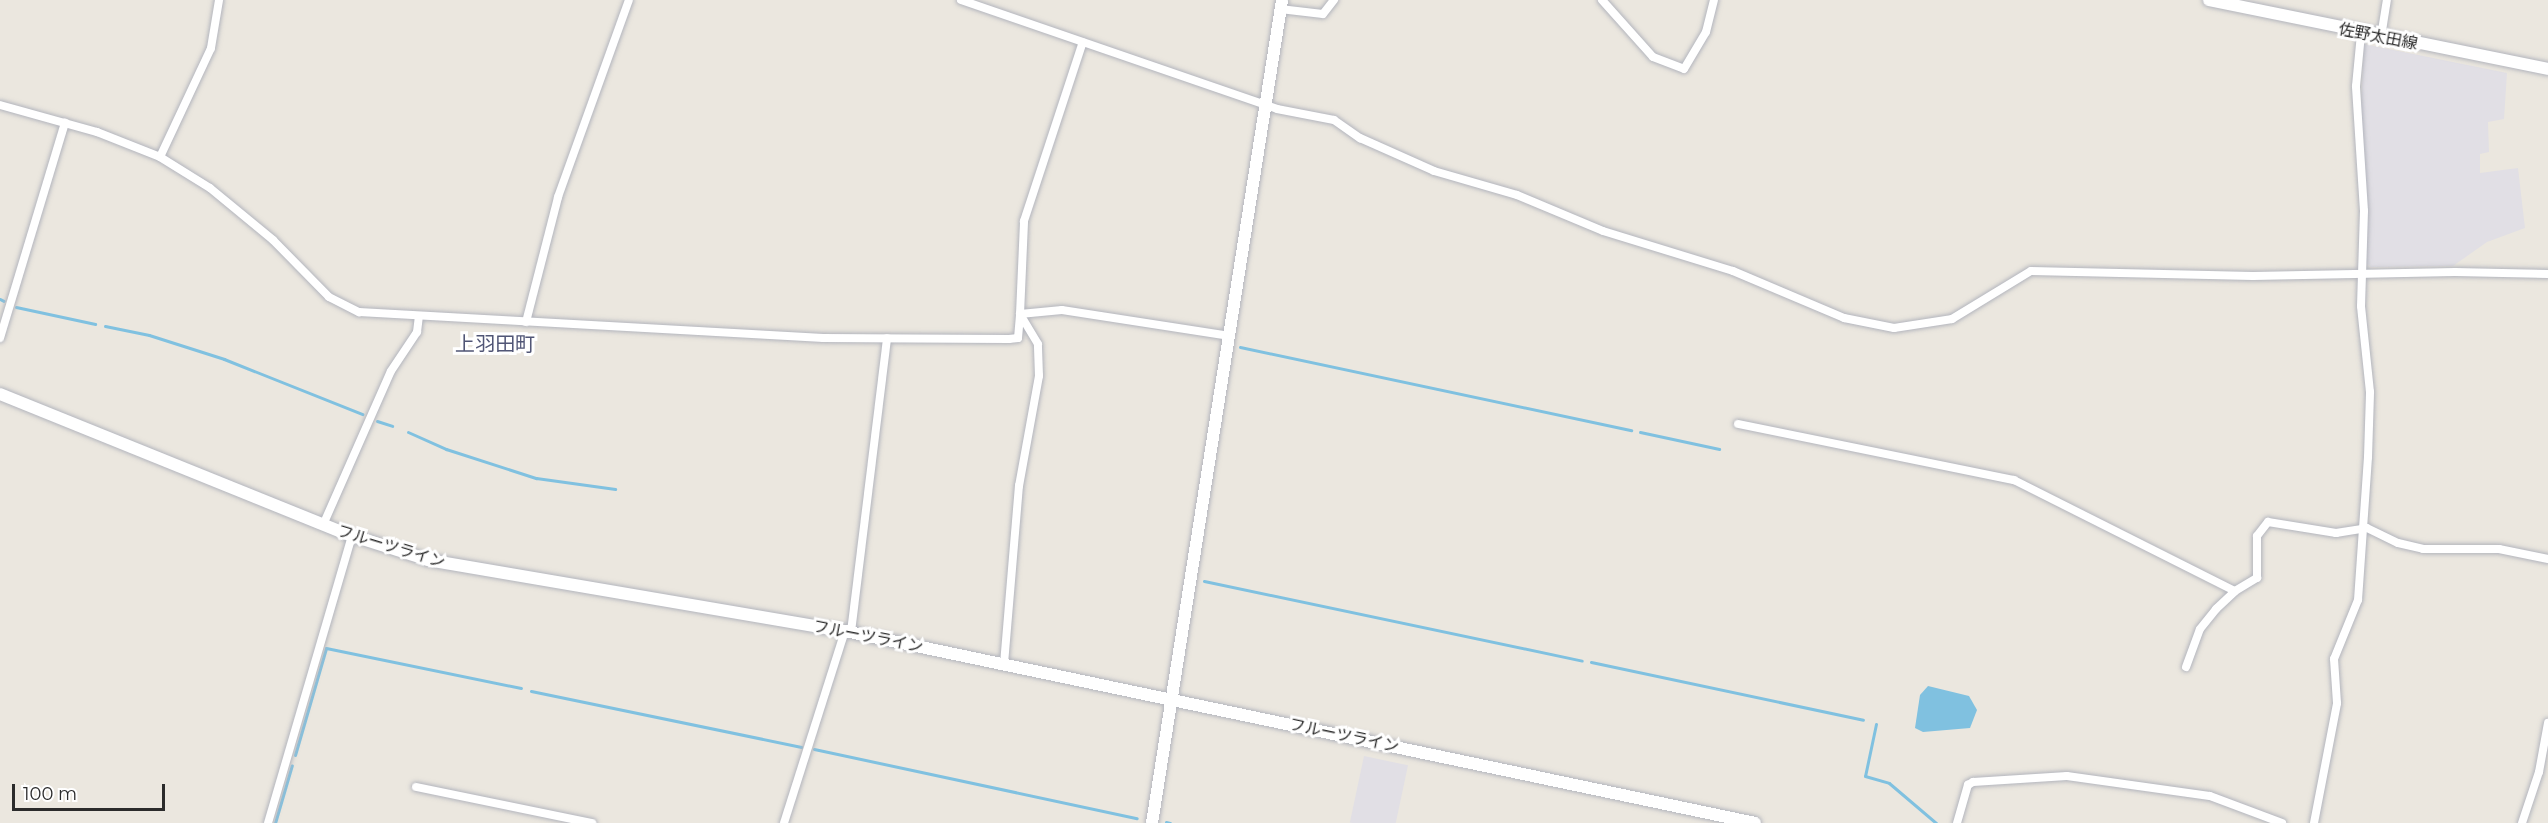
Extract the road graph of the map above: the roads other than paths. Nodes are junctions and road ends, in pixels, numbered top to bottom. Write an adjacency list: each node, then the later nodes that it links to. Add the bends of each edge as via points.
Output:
1 (219, 0): 17 (street, via 211,48)
2 (629, 0): 22 (street, via 558,197)
3 (961, 0): 12 (street)
4 (1334, 0): 9 (street, via 1323,14)
5 (1602, 0): 6 (street, via 1653,57 1684,69 1706,32)
6 (1714, 0)
7 (2209, 0): 10 (street, 佐野太田線)
8 (2387, 0): 11 (street)
9 (1281, 5): 15 (street)
10 (2361, 34): 11 (street, 佐野太田線); 18 (street, via 2356,86 2364,211)
11 (2381, 38): 13 (street, 佐野太田線)
12 (1083, 42): 15 (street); 20 (street, via 1024,221)
13 (2548, 69)
14 (0, 105): 16 (street)
15 (1265, 105): 18 (street, via 1334,120 1360,138 1434,171 1517,195 1603,231 1733,271 1844,318 1894,328 1952,319 2031,271 2253,276); 23 (street)
16 (66, 123): 17 (street); 24 (street)
17 (160, 158): 21 (street, via 219,195 339,304 359,312)
18 (2363, 272): 19 (street); 29 (street, via 2362,334 2370,392)
19 (2548, 274)
20 (1020, 314): 23 (street, via 1062,310); 25 (street, via 1017,338); 34 (street, via 1038,344 1039,376 1019,486)
21 (419, 316): 22 (street); 28 (street, via 417,332 391,371)
22 (526, 322): 25 (street)
23 (1230, 336): 36 (street)
24 (0, 338)
25 (887, 338): 33 (street)
26 (0, 394): 28 (street, フルーツライン)
27 (1737, 424): 32 (street, via 2014,480)
28 (323, 525): 30 (street, フルーツライン)
29 (2362, 529): 31 (street, via 2373,529 2398,543 2423,549 2499,549); 32 (street, via 2336,533 2273,521 2264,524 2257,536 2257,578); 46 (street, via 2358,600 2334,658 2337,703)
30 (352, 536): 33 (street, フルーツライン, via 478,571); 39 (street)
31 (2548, 558)
32 (2235, 591): 35 (street, via 2200,629)
33 (848, 632): 34 (street, フルーツライン); 41 (street)
34 (1004, 664): 36 (street, フルーツライン)
35 (2186, 667)
36 (1172, 701): 42 (street); 43 (street, フルーツライン)
37 (2548, 723): 47 (street, via 2539,772)
38 (416, 787): 40 (street)
39 (268, 823)
40 (592, 823)
41 (784, 823)
42 (1152, 823)
43 (1755, 823)
44 (1957, 823): 45 (street, via 1968,785 1973,782 2067,776 2210,796)
45 (2282, 823)
46 (2314, 823)
47 (2522, 823)

